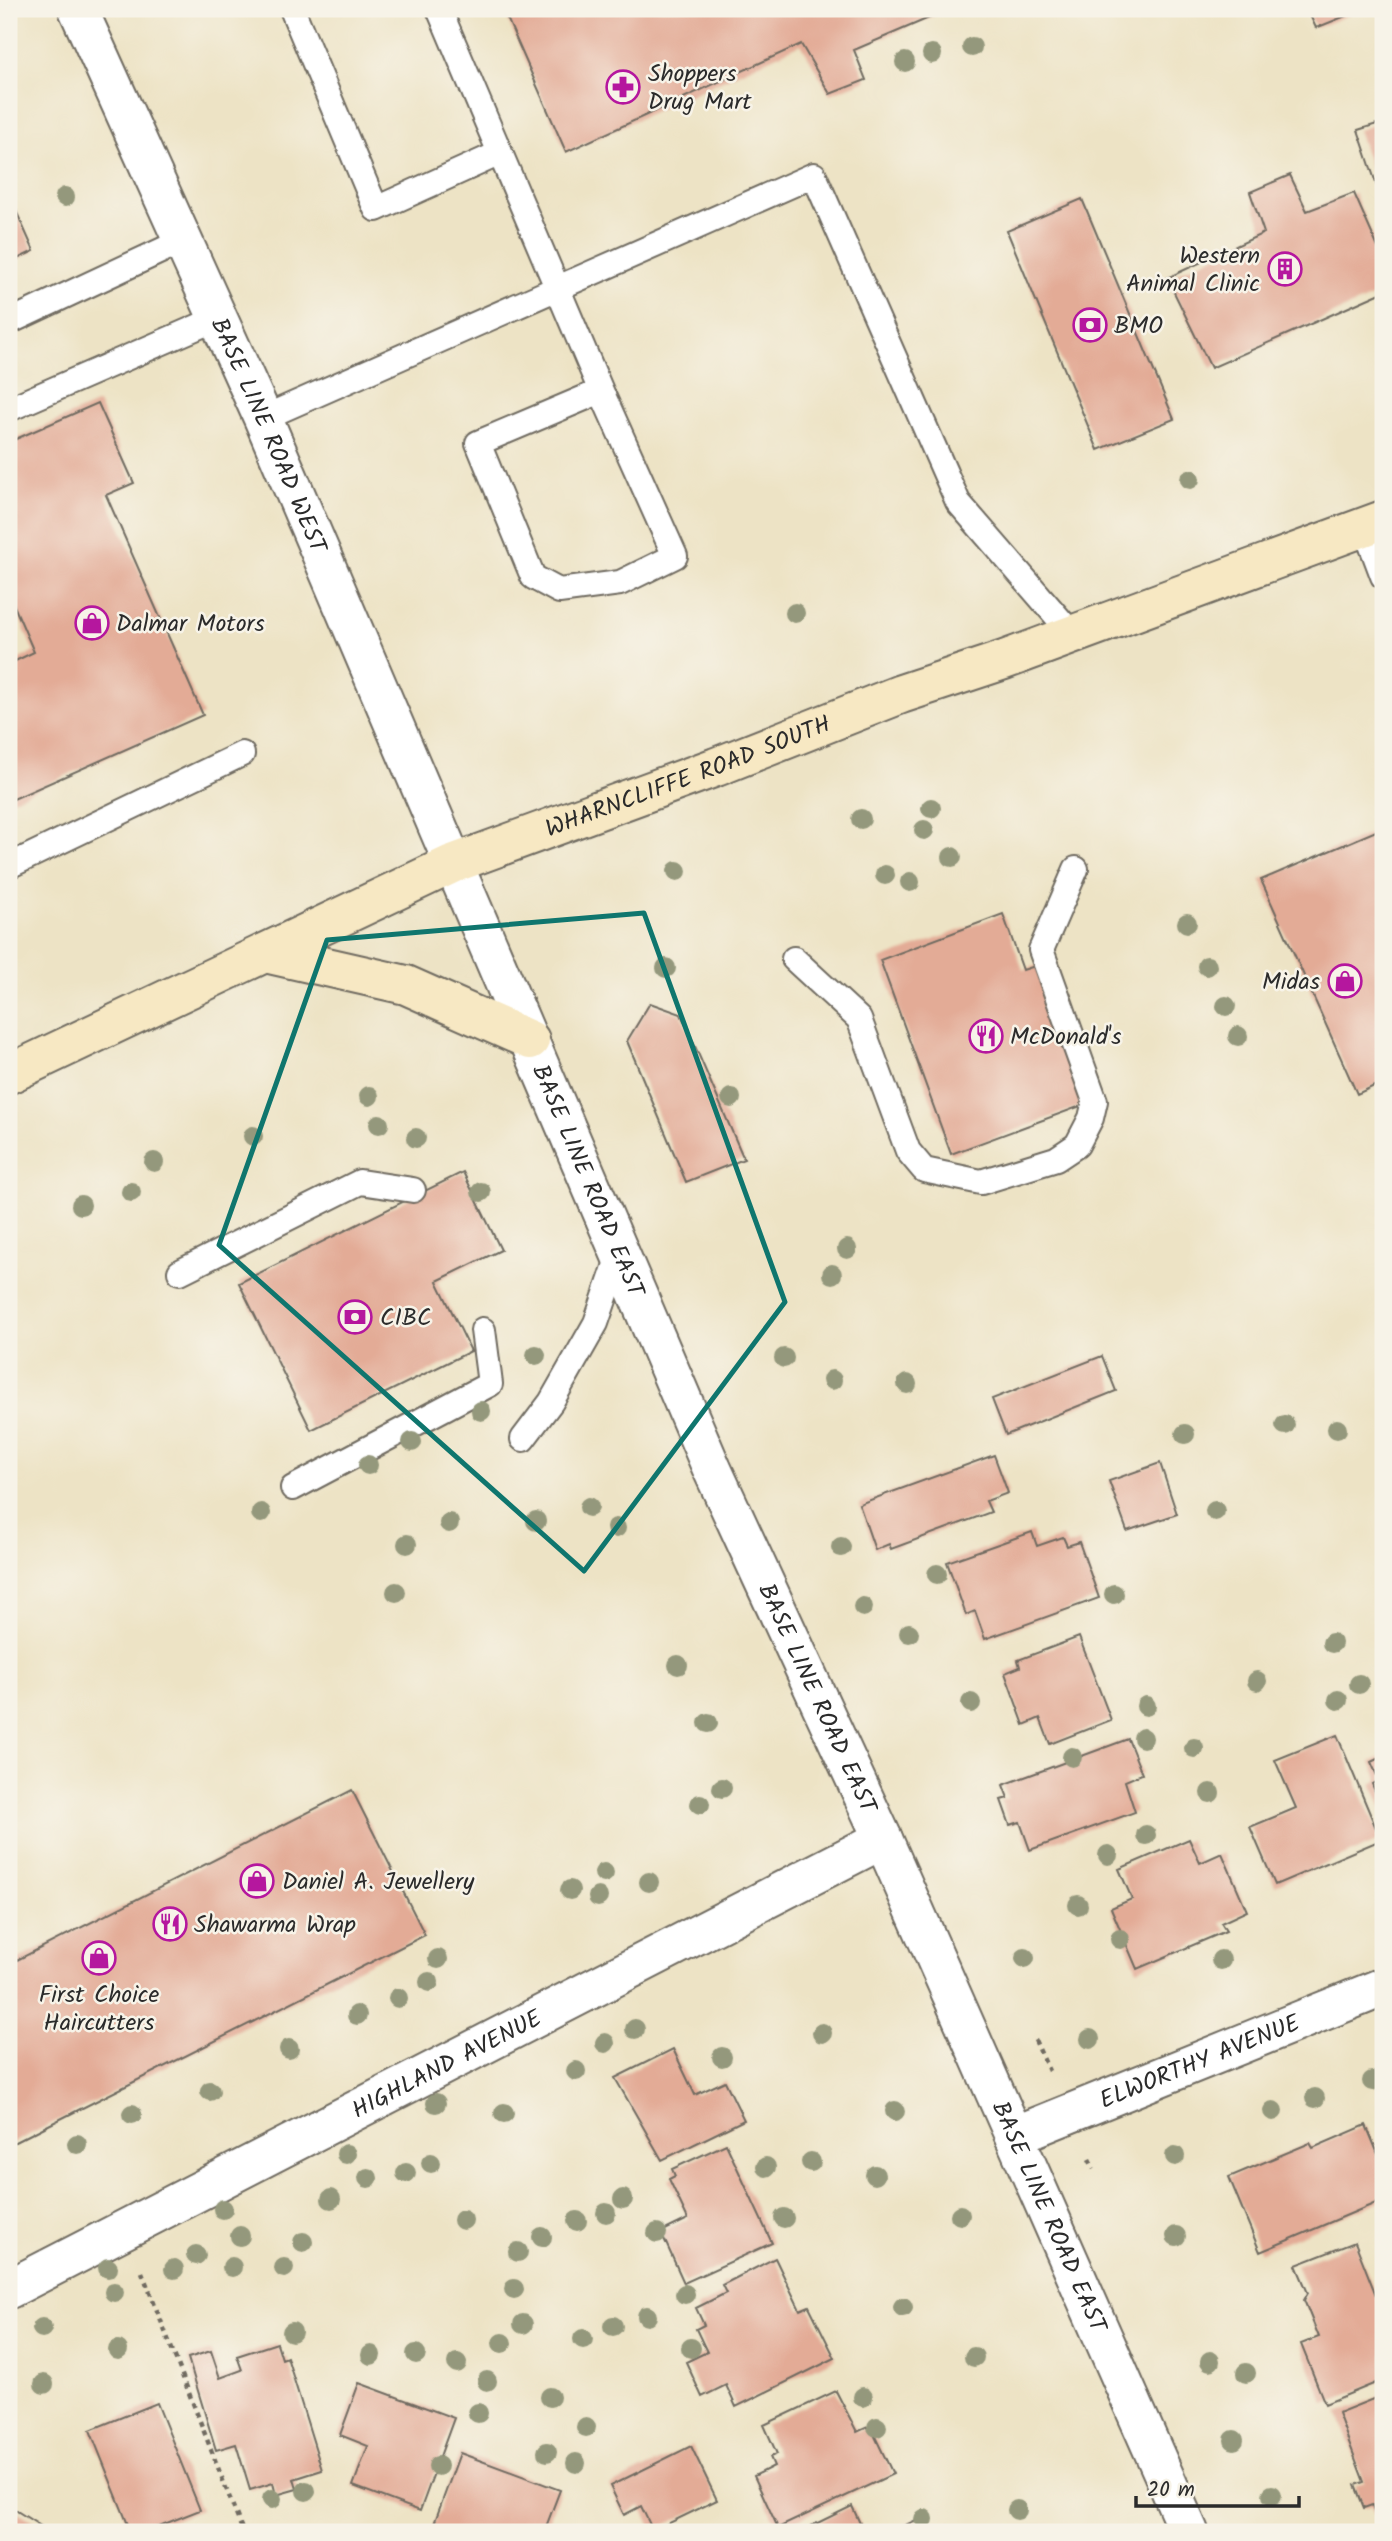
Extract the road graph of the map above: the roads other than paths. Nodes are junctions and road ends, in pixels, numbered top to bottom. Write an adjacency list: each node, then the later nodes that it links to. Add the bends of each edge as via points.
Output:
1 (79, 9): 5 (street, BASE LINE ROAD WEST)
2 (292, 9): 4 (lane, via 376,209)
3 (439, 9): 4 (lane)
4 (500, 153): 6 (lane)
5 (182, 241): 7 (street, BASE LINE ROAD WEST); 8 (lane)
6 (558, 288): 9 (lane); 11 (lane); 14 (lane, via 814,175 958,502)
7 (218, 318): 10 (lane); 11 (street, BASE LINE ROAD WEST)
8 (9, 322)
9 (601, 391): 9 (lane, via 675,556 620,583 559,591 533,577 478,443)
10 (9, 409)
11 (264, 418): 16 (street, BASE LINE ROAD WEST)
12 (1374, 524): 13 (lane); 14 (main road, WHARNCLIFFE ROAD SOUTH)
13 (1383, 576)
14 (1073, 635): 16 (main road, WHARNCLIFFE ROAD SOUTH, via 901,694)
15 (242, 754): 17 (lane)
16 (452, 864): 19 (main road, WHARNCLIFFE ROAD SOUTH); 21 (street, BASE LINE ROAD EAST)
17 (9, 866)
18 (1076, 869): 20 (lane, via 1041,950 1095,1101 1091,1118 1077,1145 1056,1158 981,1182 924,1170 908,1151 859,1019)
19 (265, 953): 21 (main road, via 406,985); 22 (main road, WHARNCLIFFE ROAD SOUTH)
20 (794, 959)
21 (530, 1041): 24 (street, BASE LINE ROAD EAST)
22 (9, 1074)
23 (413, 1190): 25 (lane, via 360,1182)
24 (620, 1253): 27 (lane, via 596,1323 551,1402); 29 (street, BASE LINE ROAD EAST, via 712,1469)
25 (180, 1272)
26 (483, 1330): 28 (lane, via 490,1384)
27 (523, 1440)
28 (293, 1488)
29 (883, 1839): 31 (street, BASE LINE ROAD EAST); 32 (street, HIGHLAND AVENUE)
30 (1383, 1987): 31 (street, ELWORTHY AVENUE)
31 (1014, 2136): 33 (street, BASE LINE ROAD EAST)
32 (9, 2289)
33 (1189, 2532)

